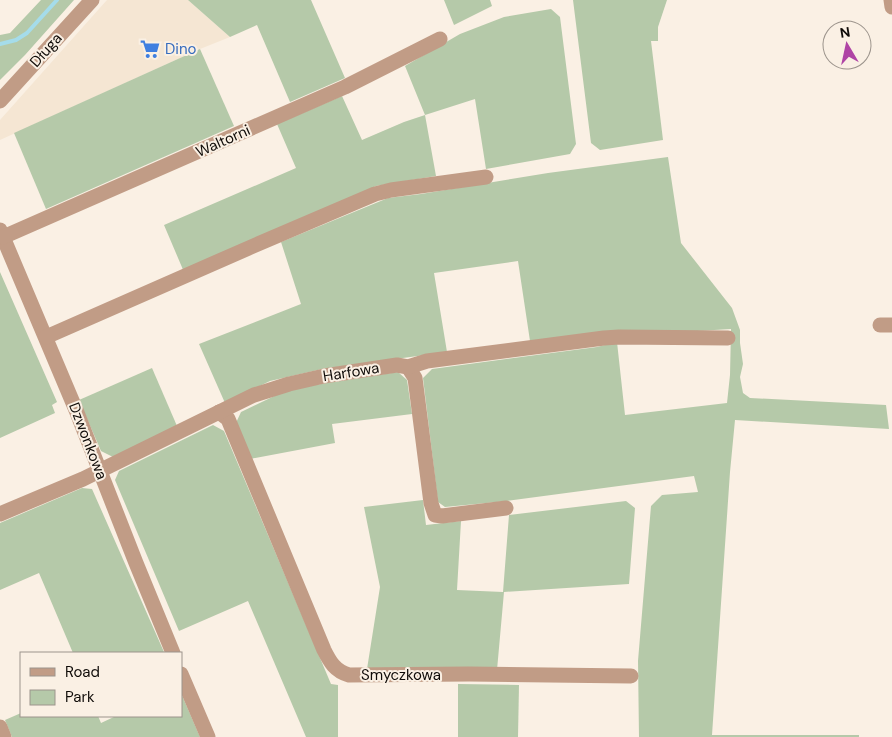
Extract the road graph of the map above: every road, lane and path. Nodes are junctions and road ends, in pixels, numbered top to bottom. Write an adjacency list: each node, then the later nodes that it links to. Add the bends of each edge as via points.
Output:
1 (92, 0): 5 (street, Długa)
2 (891, 0): 3 (street)
3 (892, 7)
4 (440, 39): 7 (street, Waltorni, via 345,87 18,231)
5 (0, 101)
6 (486, 177): 8 (street, via 375,194)
7 (1, 234): 8 (street, Dzwonkowa)
8 (46, 337): 12 (street, Dzwonkowa)
9 (728, 338): 10 (street, Harfowa, via 620,337 427,361)
10 (408, 367): 11 (street, Harfowa, via 397,365 289,384 254,395); 13 (street, via 415,378 435,515)
11 (219, 412): 12 (street, Harfowa); 17 (street, Smyczkowa, via 228,419 324,650 339,671 349,675)
12 (100, 470): 14 (street, Harfowa); 15 (street, Dzwonkowa)
13 (506, 508)
14 (0, 514)
15 (173, 652)
16 (182, 676): 20 (street)
17 (631, 676)
18 (0, 727): 19 (street)
19 (4, 737)
20 (208, 737)

